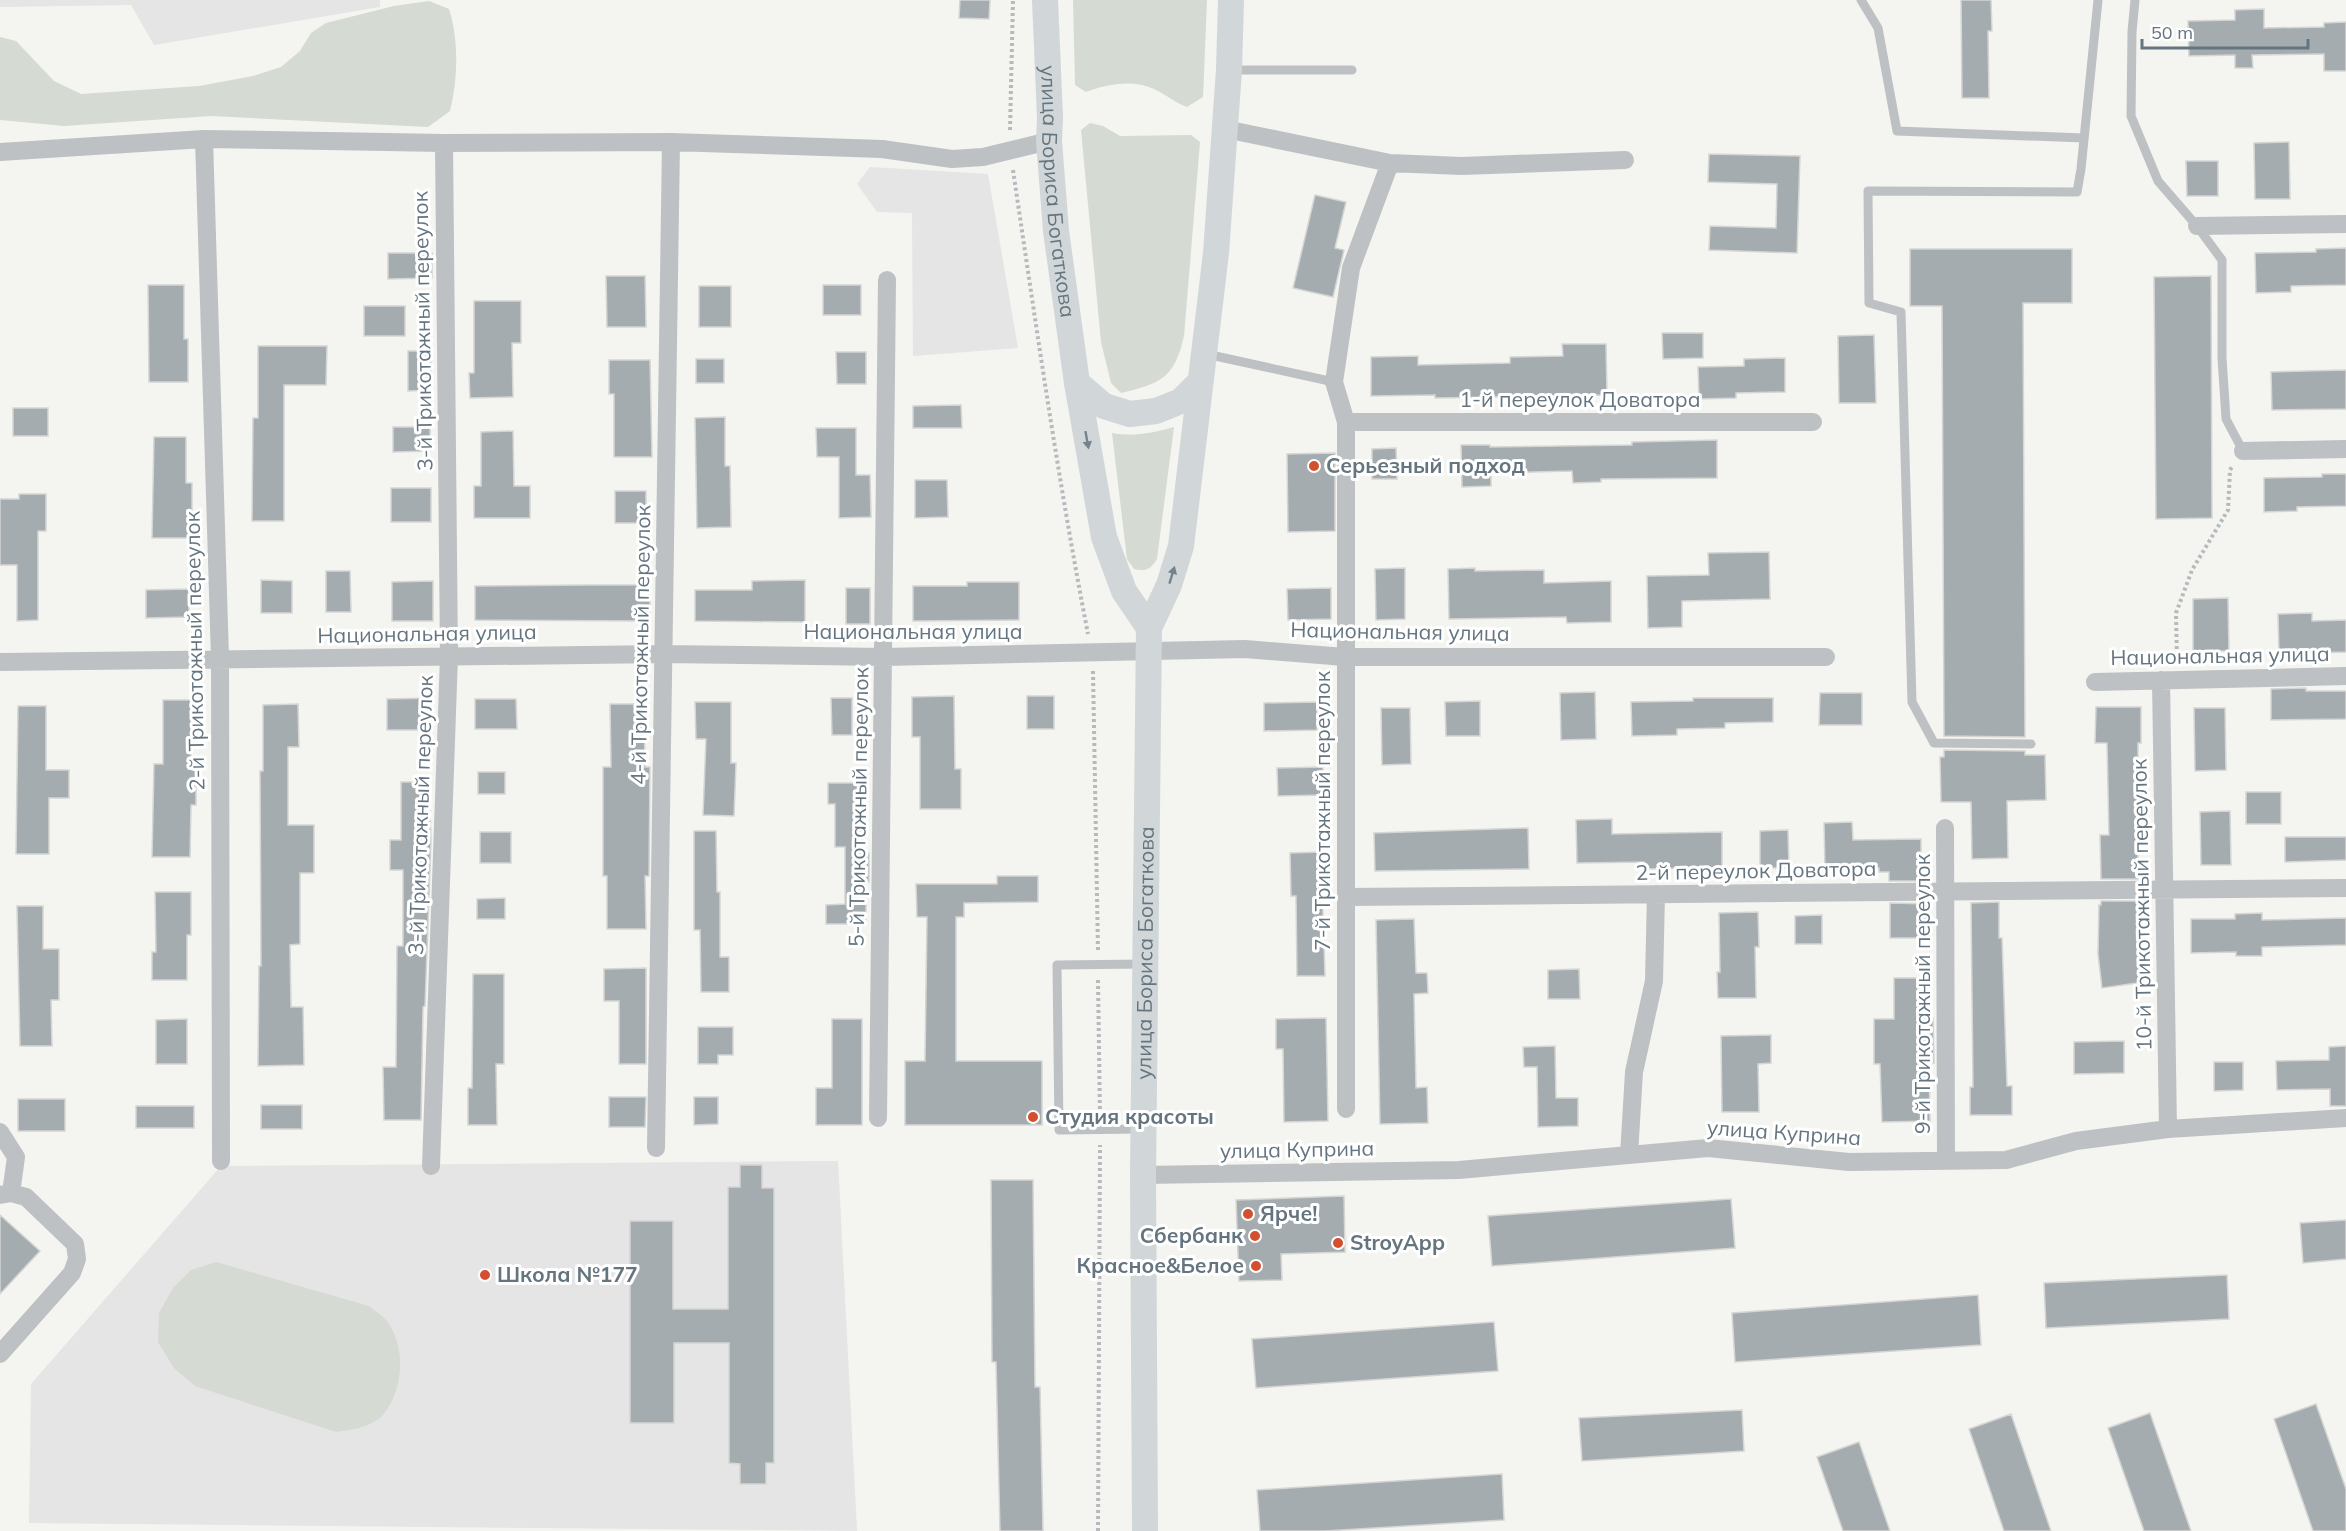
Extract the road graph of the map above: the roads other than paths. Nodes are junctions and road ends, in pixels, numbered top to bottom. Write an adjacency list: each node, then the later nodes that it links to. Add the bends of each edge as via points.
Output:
1 (1045, 0): 11 (main road, улица Бориса Богаткова)
2 (1231, 0): 6 (main road, улица Бориса Богаткова)
3 (1861, 0): 9 (lane, via 1878,28 1897,131)
4 (2098, 0): 9 (lane)
5 (2135, 0): 18 (lane, via 2131,116 2158,181)
6 (1229, 70): 7 (lane); 8 (main road, улица Бориса Богаткова)
7 (1352, 70)
8 (1225, 129): 16 (street); 20 (main road, улица Бориса Богаткова, via 1216,253)
9 (2084, 138): 39 (lane, via 2077,192 1868,191 1869,303 1901,312 1912,702 1934,743)
10 (204, 140): 13 (street); 14 (street); 34 (street, 2-й Трикотажный переулок)
11 (1049, 141): 12 (street, via 983,157 952,159 882,149); 23 (main road, улица Бориса Богаткова, via 1056,231)
12 (671, 142): 13 (street); 29 (street, 4-й Трикотажный переулок)
13 (444, 143): 30 (street, 3-й Трикотажный переулок)
14 (0, 152)
15 (1625, 160): 16 (street, via 1461,166)
16 (1390, 163): 22 (street, 7-й Трикотажный переулок, via 1351,268)
17 (2346, 224): 18 (street)
18 (2198, 226): 27 (lane, via 2223,260 2226,419)
19 (887, 280): 31 (street, 5-й Трикотажный переулок)
20 (1203, 354): 21 (main road, улица Бориса Богаткова); 22 (lane)
21 (1200, 382): 23 (main road, via 1181,401 1156,411 1130,414 1104,406); 28 (main road, улица Бориса Богаткова, one-way to 21, via 1181,546)
22 (1334, 382): 25 (street, 7-й Трикотажный переулок)
23 (1077, 383): 28 (main road, улица Бориса Богаткова, one-way to 28, via 1104,537 1124,591)
24 (1813, 422): 25 (street, 1-й переулок Доватора)
25 (1346, 423): 32 (street, 7-й Трикотажный переулок)
26 (2346, 449): 27 (street)
27 (2243, 451)
28 (1150, 640): 31 (street, Национальная улица, via 1092,653); 32 (street, Национальная улица); 46 (main road, улица Бориса Богаткова)
29 (664, 654): 30 (street, Национальная улица); 31 (street, Национальная улица); 53 (street, 4-й Трикотажный переулок)
30 (449, 656): 34 (street, Национальная улица); 57 (street, 3-й Трикотажный переулок)
31 (884, 657): 48 (street, 5-й Трикотажный переулок)
32 (1346, 657): 33 (street, Национальная улица); 45 (street, 7-й Трикотажный переулок)
33 (1827, 657)
34 (220, 658): 35 (street, Национальная улица); 56 (street, 2-й Трикотажный переулок)
35 (0, 662)
36 (2346, 676): 37 (street, Национальная улица)
37 (2169, 680): 38 (street, Национальная улица); 42 (street, 10-й Трикотажный переулок)
38 (2095, 682)
39 (2031, 744)
40 (1945, 828): 43 (street, 9-й Трикотажный переулок)
41 (2346, 888): 42 (street, 2-й переулок Доватора)
42 (2166, 890): 43 (street, 2-й переулок Доватора); 51 (street, 10-й Трикотажный переулок)
43 (1944, 891): 44 (street, 2-й переулок Доватора); 55 (street, 9-й Трикотажный переулок)
44 (1656, 894): 45 (street, 2-й переулок Доватора); 54 (street, via 1654,981 1634,1072)
45 (1346, 897): 47 (street, 7-й Трикотажный переулок)
46 (1146, 964): 50 (main road, улица Бориса Богаткова); 50 (lane, via 1057,965 1059,1130)
47 (1346, 1109)
48 (878, 1118)
49 (2346, 1118): 51 (street, улица Куприна)
50 (1144, 1129): 58 (main road, улица Бориса Богаткова)
51 (2168, 1129): 55 (street, улица Куприна, via 2076,1141 2006,1160)
52 (0, 1132): 59 (street, via 16,1157)
53 (657, 1148)
54 (1629, 1155): 55 (street, улица Куприна, via 1708,1148 1849,1162); 58 (street, улица Куприна, via 1459,1170)
55 (1946, 1160)
56 (221, 1161)
57 (431, 1166)
58 (1143, 1175): 61 (main road, улица Бориса Богаткова)
59 (5, 1194): 60 (street, via 26,1197 75,1244 76,1259 72,1273)
60 (0, 1354)
61 (1145, 1531)

